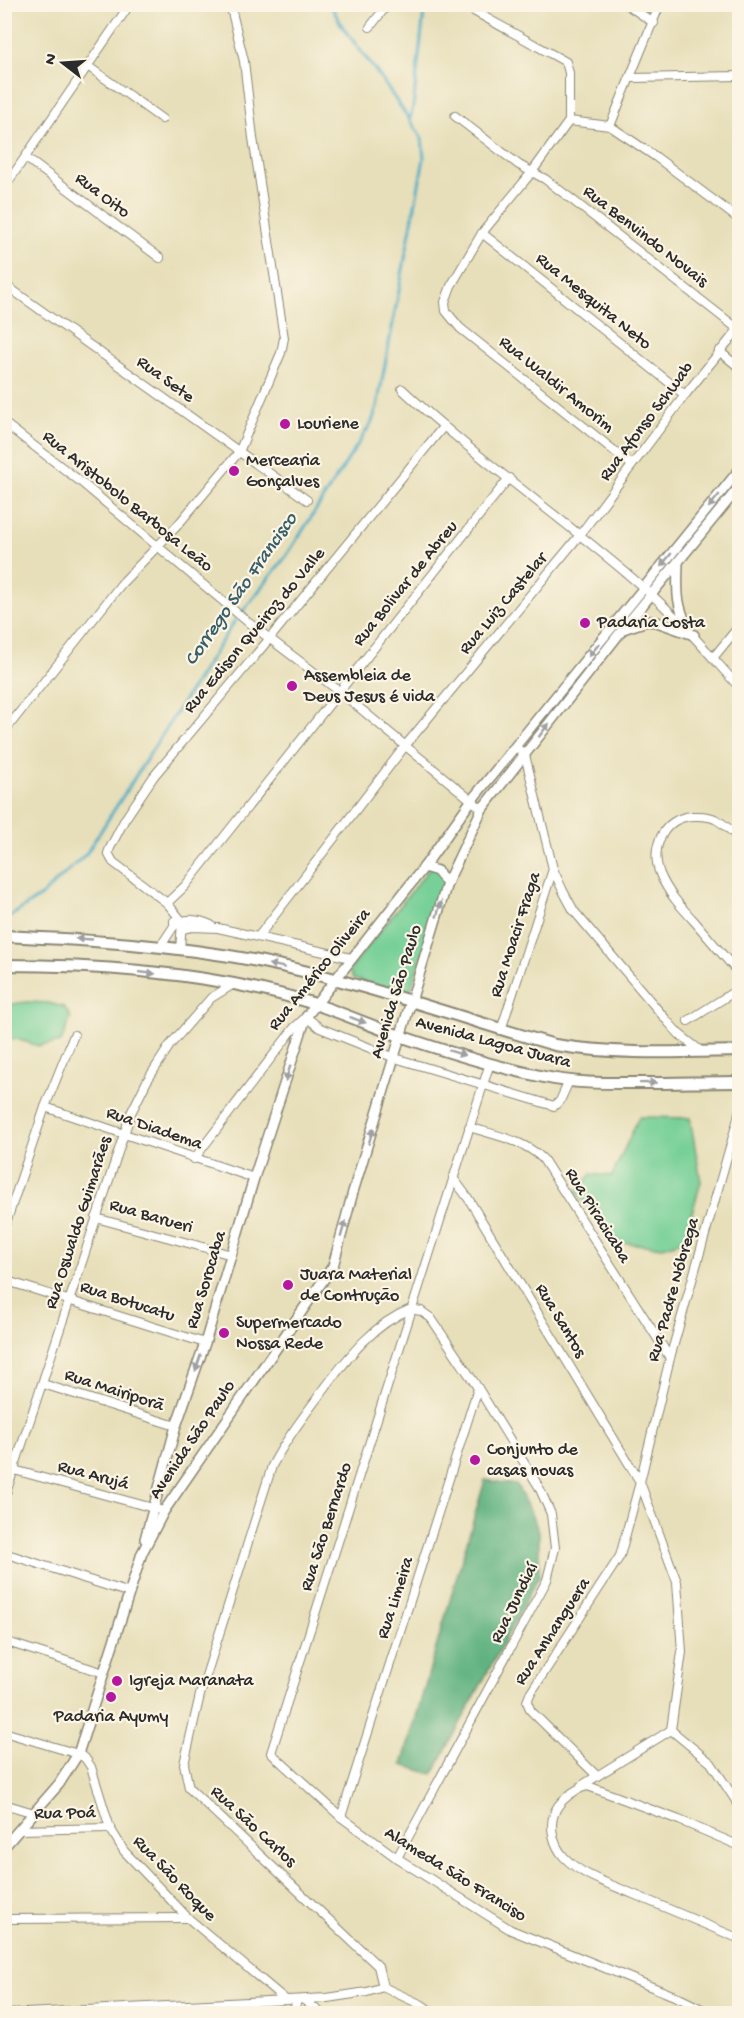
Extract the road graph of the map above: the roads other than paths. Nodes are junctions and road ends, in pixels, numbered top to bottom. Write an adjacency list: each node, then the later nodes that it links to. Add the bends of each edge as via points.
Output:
1 (8, 4): 8 (street)
2 (130, 4): 11 (street)
3 (230, 4): 32 (street, via 244,61 284,338)
4 (388, 4): 10 (street)
5 (461, 4): 16 (street, via 566,62)
6 (626, 4): 9 (street)
7 (660, 4): 9 (street)
8 (4, 13)
9 (654, 23): 13 (street)
10 (370, 27)
11 (89, 67): 15 (street); 18 (street)
12 (740, 76): 13 (street)
13 (631, 78): 17 (street)
14 (455, 116): 19 (street, Rua Benvindo Novais)
15 (162, 119)
16 (568, 121): 17 (street); 19 (street)
17 (610, 126): 21 (street)
18 (26, 158): 20 (street); 23 (street, Rua Oito)
19 (532, 172): 22 (street); 25 (street, Rua Benvindo Novais)
20 (4, 188)
21 (740, 219)
22 (482, 233): 29 (street, Rua Mesquita Neto); 33 (street, Rua Waldir Amorim, via 451,286 446,311 460,328)
23 (160, 258)
24 (4, 284): 32 (street, Rua Sete)
25 (739, 328): 26 (street, Rua Afonso Schwab)
26 (719, 351): 27 (street); 29 (street, Rua Afonso Schwab)
27 (740, 368)
28 (402, 389): 31 (street)
29 (685, 395): 33 (street, Rua Afonso Schwab)
30 (4, 423): 39 (street, Rua Aristobolo Barbosa Leão)
31 (443, 428): 35 (street); 46 (street, Rua Edison Queiroz do Valle)
32 (239, 452): 37 (street, Rua Sete); 39 (street)
33 (632, 465): 38 (street, Rua Afonso Schwab)
34 (740, 469): 41 (street, one-way to 41)
35 (509, 478): 38 (street); 50 (street, Rua Bolivar de Abreu)
36 (740, 486): 40 (street)
37 (308, 500)
38 (579, 536): 41 (street); 52 (street, Rua Luiz Castelar)
39 (158, 546): 46 (street, Rua Aristobolo Barbosa Leão); 51 (street, via 122,583)
40 (678, 563): 42 (street); 45 (street, via 679,610)
41 (644, 588): 42 (street); 48 (street, one-way to 48)
42 (652, 595): 44 (street); 45 (street)
43 (740, 625): 47 (street)
44 (623, 629): 45 (street, via 657,621); 48 (street)
45 (691, 632): 47 (street)
46 (270, 638): 50 (street, Rua Aristobolo Barbosa Leão); 61 (street, Rua Edison Queiroz do Valle, via 154,776 108,853 113,862)
47 (713, 658): 49 (street)
48 (578, 678): 53 (street, Rua Américo Oliveira); 54 (street, Avenida São Paulo, one-way to 48)
49 (740, 688)
50 (339, 691): 52 (street, Rua Aristobolo Barbosa Leão); 61 (street, Rua Bolivar de Abreu)
51 (4, 732)
52 (405, 746): 55 (street, Rua Aristobolo Barbosa Leão); 65 (street)
53 (516, 747): 54 (street); 55 (street, Rua Américo Oliveira)
54 (525, 755): 56 (street, Avenida São Paulo); 59 (street, Rua Moacir Fraga)
55 (471, 801): 56 (street, Rua Aristobolo Barbosa Leão); 58 (street, Rua Américo Oliveira)
56 (482, 809): 60 (street, Avenida São Paulo)
57 (740, 839): 70 (street, via 714,818 686,816 672,822 663,832 657,855 659,871 669,892)
58 (424, 867): 60 (street, via 436,871); 68 (street, Rua Américo Oliveira)
59 (553, 869): 78 (street, Rua Moacir Fraga); 82 (street, via 574,911 679,1034)
60 (447, 883): 74 (street, Avenida São Paulo, one-way to 60)
61 (168, 904): 62 (street); 63 (street)
62 (182, 925): 63 (street); 65 (street); 67 (street)
63 (174, 926): 66 (street)
64 (4, 936): 66 (main road, Avenida Lagoa Juara, one-way to 64)
65 (258, 937): 68 (street)
66 (160, 947): 67 (main road, Avenida Lagoa Juara)
67 (180, 950): 71 (main road, Avenida Lagoa Juara, one-way to 67, via 256,961)
68 (351, 958): 71 (street, Rua Américo Oliveira)
69 (4, 965): 72 (main road, Avenida Lagoa Juara, one-way to 72, via 144,972)
70 (740, 975)
71 (334, 980): 74 (main road, Avenida Lagoa Juara); 75 (street, Rua Américo Oliveira)
72 (232, 985): 75 (main road, Avenida Lagoa Juara); 91 (street, Rua Oswaldo Guimarães, via 211,999 170,1045 147,1081)
73 (740, 988): 77 (street)
74 (411, 1002): 78 (main road, Avenida Lagoa Juara); 80 (street, Avenida São Paulo)
75 (315, 1004): 76 (street, Rua Américo Oliveira); 80 (main road, Avenida Lagoa Juara, one-way to 80)
76 (306, 1017): 83 (street, via 320,1028); 92 (street, Rua Américo Oliveira); 93 (street, Rua Sorocaba, one-way to 93)
77 (688, 1021)
78 (501, 1030): 82 (main road, Avenida Lagoa Juara, via 583,1050)
79 (74, 1035): 88 (street)
80 (401, 1036): 83 (street, Avenida São Paulo); 84 (main road, Avenida Lagoa Juara, one-way to 84)
81 (740, 1051): 82 (main road, Avenida Lagoa Juara)
82 (702, 1052)
83 (395, 1058): 87 (street); 110 (street, Avenida São Paulo, one-way to 83, via 333,1266)
84 (490, 1063): 85 (main road, Avenida Lagoa Juara); 87 (street)
85 (569, 1081): 86 (main road, Avenida Lagoa Juara, one-way to 86); 87 (street, via 554,1106)
86 (740, 1082)
87 (483, 1084): 90 (street)
88 (45, 1107): 91 (street, Rua Diadema); 96 (street)
89 (740, 1108): 102 (street, Rua Padre Nóbrega)
90 (469, 1127): 94 (street); 102 (street, Rua Piracicaba, via 521,1143 543,1159)
91 (123, 1135): 92 (street, Rua Diadema); 95 (street, Rua Oswaldo Guimarães)
92 (194, 1159): 93 (street, Rua Diadema)
93 (254, 1178): 97 (street, Rua Sorocaba)
94 (453, 1178): 100 (street); 107 (street, Rua Santos)
95 (96, 1218): 97 (street, Rua Barueri); 99 (street, Rua Oswaldo Guimarães)
96 (4, 1229)
97 (232, 1256): 101 (street, Rua Sorocaba)
98 (4, 1280): 99 (street, Rua Botucatu)
99 (70, 1300): 101 (street, Rua Botucatu); 103 (street, Rua Oswaldo Guimarães)
100 (411, 1309): 104 (street, Rua Jundiaí, via 431,1318); 119 (street, Rua São Bernardo); 134 (street, Rua São Carlos, via 381,1326 347,1358 286,1440 272,1466 200,1695 184,1764 189,1788 378,1966)
101 (205, 1343): 105 (street, Rua Sorocaba, one-way to 105)
102 (670, 1358): 107 (street, Rua Padre Nóbrega)
103 (43, 1384): 105 (street, Rua Mairiporã); 106 (street, Rua Oswaldo Guimarães)
104 (478, 1388): 125 (street, Rua Limeira); 130 (street, Rua Jundiaí, via 539,1487 551,1514 555,1548 547,1580)
105 (176, 1426): 109 (street, Rua Sorocaba)
106 (14, 1470): 108 (street, Rua Oswaldo Guimarães); 109 (street, Rua Arujá)
107 (640, 1482): 116 (street, Rua Santos, via 677,1582 681,1652); 120 (street, Rua Anhanguera, via 620,1556 527,1702 531,1712)
108 (4, 1499)
109 (153, 1508): 110 (street, Rua Arujá); 112 (street, Rua Sorocaba)
110 (164, 1511): 112 (street, Avenida São Paulo)
111 (4, 1553): 113 (street)
112 (142, 1553): 113 (street, Avenida São Paulo)
113 (130, 1593): 115 (street, Avenida São Paulo)
114 (4, 1641): 115 (street)
115 (104, 1673): 118 (street, Avenida São Paulo)
116 (671, 1730): 120 (street); 123 (street, via 711,1763)
117 (4, 1732): 118 (street)
118 (78, 1754): 124 (street, Avenida São Paulo); 126 (street, Rua São Roque, via 91,1767)
119 (271, 1754): 125 (street, Alameda São Franciso)
120 (597, 1776): 121 (street)
121 (580, 1787): 128 (street, via 608,1792); 133 (street, via 556,1809 552,1821 554,1839 570,1862 596,1878)
122 (4, 1804): 124 (street)
123 (740, 1807)
124 (34, 1814): 127 (street, Avenida São Paulo)
125 (342, 1817): 130 (street, Alameda São Franciso)
126 (110, 1828): 127 (street, Rua Poá); 131 (street, Rua São Roque, via 124,1851)
127 (19, 1830): 129 (street, Avenida São Paulo)
128 (740, 1846)
129 (4, 1847)
130 (397, 1858): 145 (street, Alameda São Franciso, via 511,1930)
131 (188, 1918): 132 (street); 136 (street, Rua São Roque)
132 (4, 1919)
133 (740, 1939)
134 (383, 1987): 135 (street); 144 (street)
135 (300, 2000): 136 (street); 142 (street); 143 (street)
136 (285, 2001): 137 (street)
137 (205, 2004): 138 (street); 141 (street)
138 (116, 2011): 140 (street)
139 (6, 2013): 140 (street)
140 (26, 2013)
141 (202, 2013)
142 (293, 2013)
143 (322, 2013)
144 (435, 2013)
145 (712, 2013)

